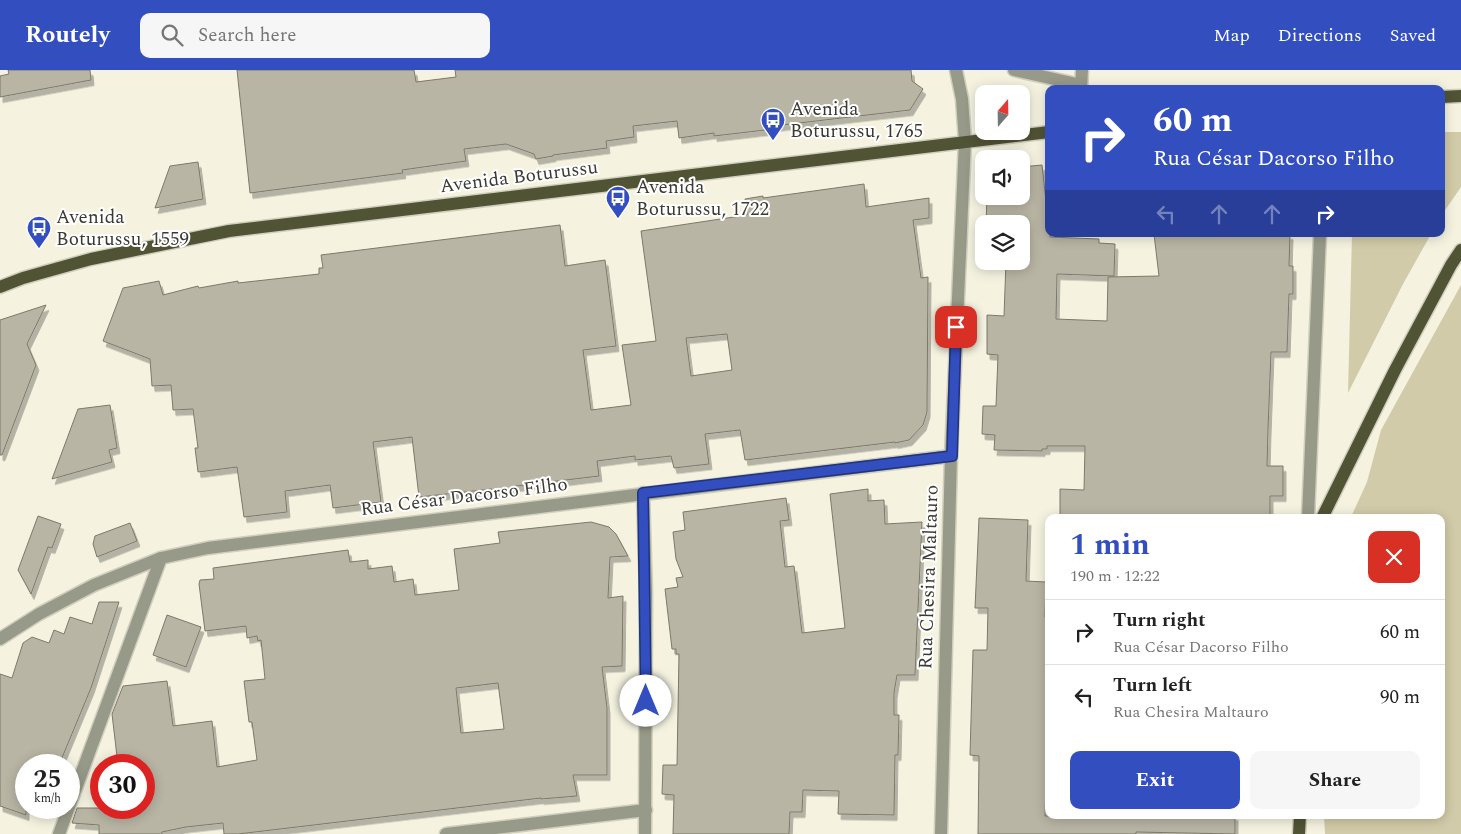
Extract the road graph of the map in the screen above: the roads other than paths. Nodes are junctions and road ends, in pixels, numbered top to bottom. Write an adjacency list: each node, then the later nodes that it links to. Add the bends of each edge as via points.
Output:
1 (956, 70): 9 (street, Rua Chesira Maltauro)
2 (1014, 70): 4 (street)
3 (1082, 70): 5 (street)
4 (1073, 85)
5 (1081, 85)
6 (1461, 96): 7 (main road)
7 (1445, 98)
8 (1045, 132): 9 (main road, Avenida Boturussu)
9 (965, 142): 12 (main road, Avenida Boturussu, via 229,231 90,259); 13 (street, Rua Chesira Maltauro)
10 (1320, 237): 15 (street)
11 (1461, 250): 16 (main road, via 1395,370)
12 (0, 287)
13 (952, 456): 14 (street, Rua César Dacorso Filho); 24 (street, Rua Chesira Maltauro)
14 (643, 493): 17 (street, Rua César Dacorso Filho, via 208,548); 19 (street)
15 (1308, 514)
16 (1324, 514)
17 (161, 558): 18 (street, Rua César Dacorso Filho, via 94,585); 21 (street)
18 (0, 639)
19 (646, 810): 22 (street); 23 (street)
20 (1300, 819): 25 (main road)
21 (59, 834)
22 (446, 834)
23 (645, 834)
24 (941, 834)
25 (1299, 834)

